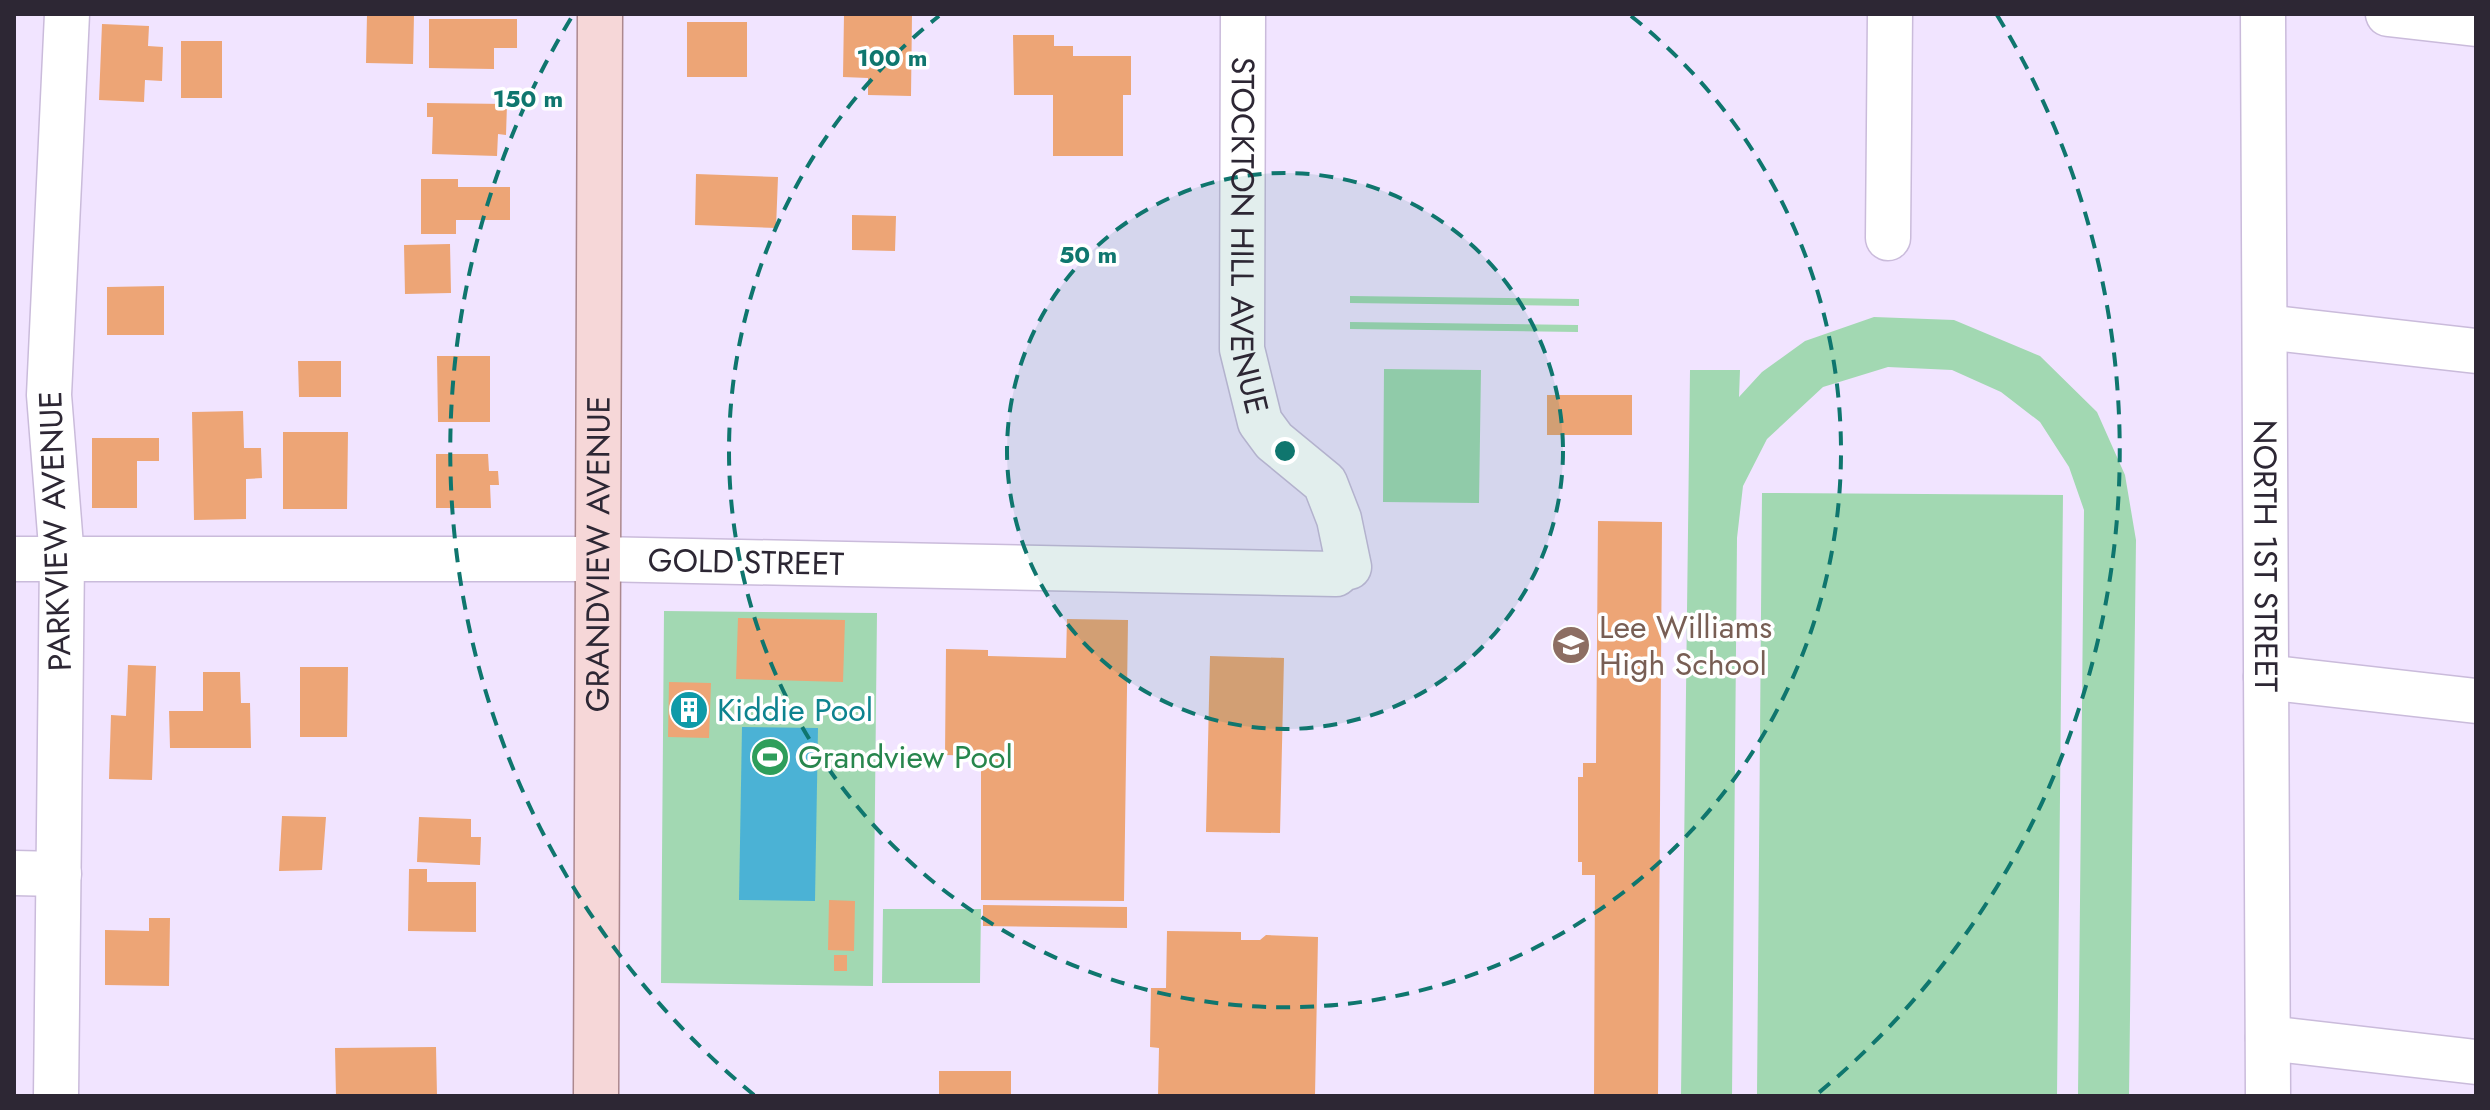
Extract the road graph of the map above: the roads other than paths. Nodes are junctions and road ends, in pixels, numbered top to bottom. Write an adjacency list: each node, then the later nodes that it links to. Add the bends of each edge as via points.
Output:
1 (67, 14): 12 (street, PARKVIEW AVENUE, via 49,395)
2 (600, 14): 13 (main road, GRANDVIEW AVENUE)
3 (1243, 14): 14 (street, STOCKTON HILL AVENUE, via 1242,349 1260,422 1274,441 1325,483 1339,519)
4 (1890, 14): 8 (street)
5 (2263, 14): 9 (street, NORTH 1ST STREET)
6 (2388, 14): 7 (street)
7 (2476, 24)
8 (1888, 238)
9 (2265, 327): 10 (street); 15 (street, NORTH 1ST STREET)
10 (2476, 351)
11 (14, 559): 12 (street, GOLD STREET)
12 (62, 559): 13 (street, GOLD STREET); 18 (street, PARKVIEW AVENUE)
13 (597, 559): 14 (street, GOLD STREET); 22 (main road, GRANDVIEW AVENUE)
14 (1342, 570)
15 (2266, 677): 16 (street); 19 (street, NORTH 1ST STREET)
16 (2476, 701)
17 (14, 873): 18 (street)
18 (59, 874): 21 (street, PARKVIEW AVENUE)
19 (2268, 1038): 20 (street); 23 (street, NORTH 1ST STREET)
20 (2476, 1062)
21 (56, 1096)
22 (596, 1096)
23 (2268, 1096)

